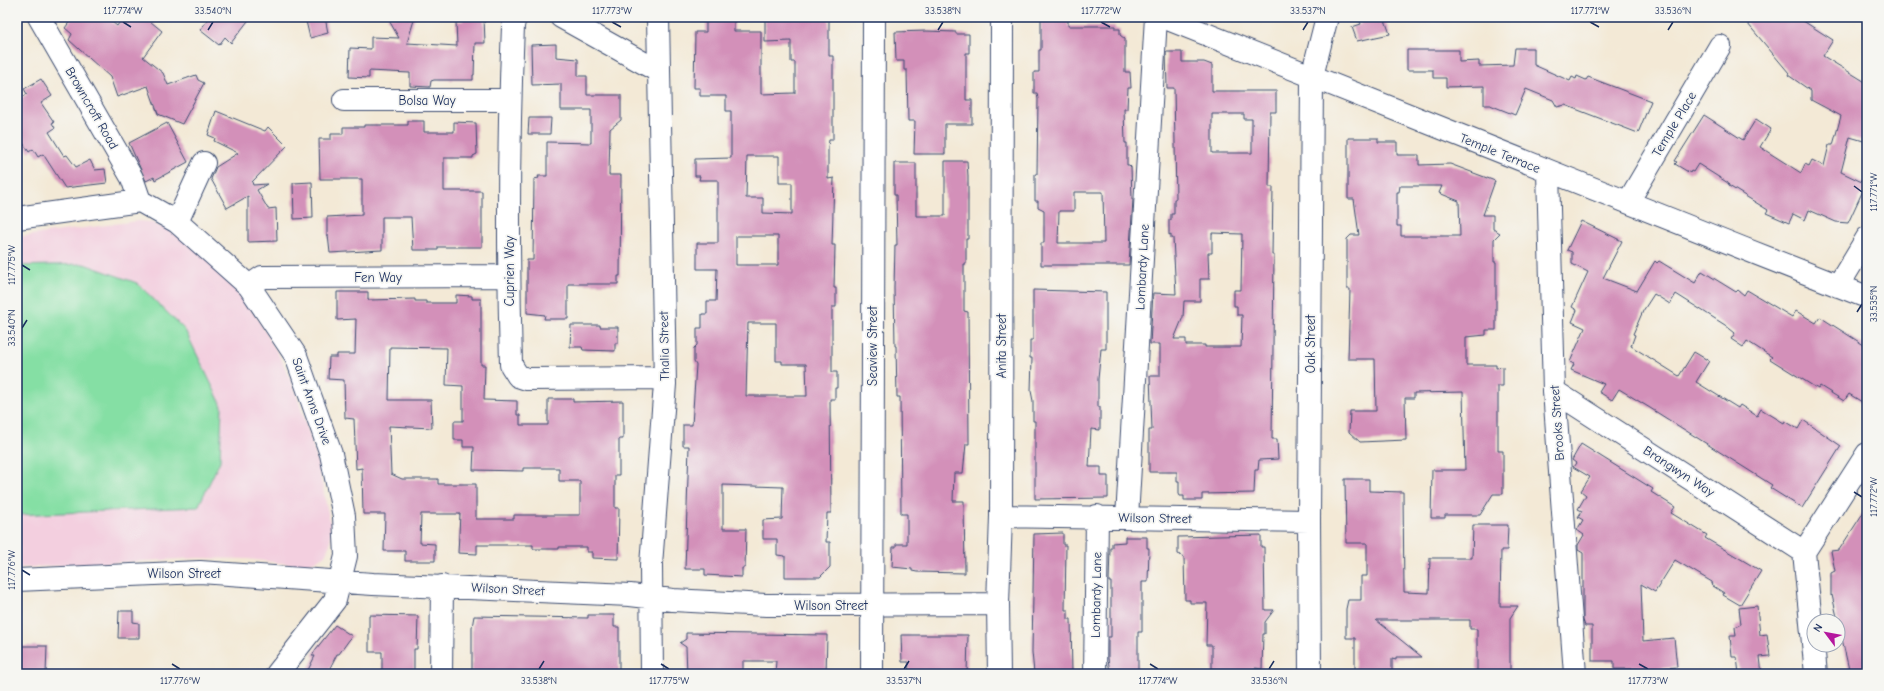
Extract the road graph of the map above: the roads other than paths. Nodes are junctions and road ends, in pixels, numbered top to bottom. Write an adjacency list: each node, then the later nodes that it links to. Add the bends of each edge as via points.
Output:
1 (39, 17): 17 (street, Browncroft Road, via 132,178)
2 (515, 17): 14 (street, Cuprien Way)
3 (561, 17): 11 (street)
4 (658, 17): 11 (street, Thalia Street)
5 (874, 17): 39 (street, Seaview Street)
6 (1002, 17): 29 (street, Anita Street)
7 (1156, 17): 31 (street, Lombardy Lane)
8 (1163, 17): 12 (street, Temple Terrace)
9 (1327, 17): 12 (street, Oak Street)
10 (1720, 46): 18 (street, Temple Place)
11 (658, 71): 26 (street, Thalia Street)
12 (1312, 76): 16 (street, Temple Terrace); 32 (street, Oak Street)
13 (344, 100): 14 (street, Bolsa Way)
14 (510, 100): 22 (street, Cuprien Way)
15 (204, 163): 20 (street)
16 (1548, 172): 18 (street, Temple Terrace); 27 (street, Brooks Street)
17 (140, 201): 19 (street); 20 (street, Saint Anns Drive)
18 (1628, 202): 24 (street, Temple Terrace)
19 (17, 218)
20 (177, 222): 23 (street, Saint Anns Drive)
21 (1867, 238): 24 (street)
22 (509, 276): 23 (street, Fen Way, via 262,278); 26 (street, Cuprien Way, via 511,365 518,376 527,379)
23 (250, 286): 35 (street, Saint Anns Drive, via 296,356 331,454 344,516 346,556)
24 (1838, 286): 25 (street, Temple Terrace)
25 (1867, 297)
26 (664, 378): 37 (street, Thalia Street, via 651,565)
27 (1554, 391): 33 (street, Brangwyn Way); 47 (street, Brooks Street)
28 (1867, 454): 33 (street)
29 (1001, 516): 30 (street, Wilson Street); 38 (street, Anita Street)
30 (1097, 516): 31 (street, Wilson Street); 45 (street, Lombardy Lane)
31 (1127, 518): 32 (street, Wilson Street)
32 (1309, 521): 46 (street, Oak Street)
33 (1804, 552): 48 (street)
34 (17, 580): 35 (street, Wilson Street, via 200,572)
35 (340, 582): 36 (street, Wilson Street); 40 (street, Saint Anns Drive, via 335,600)
36 (442, 586): 37 (street, Wilson Street); 41 (street)
37 (652, 597): 39 (street, Wilson Street, via 766,605); 42 (street, Thalia Street)
38 (998, 604): 39 (street, Wilson Street); 44 (street, Anita Street)
39 (871, 606): 43 (street, Seaview Street)
40 (277, 674)
41 (441, 674)
42 (652, 674)
43 (872, 674)
44 (999, 674)
45 (1095, 674)
46 (1310, 674)
47 (1575, 674)
48 (1816, 674)

